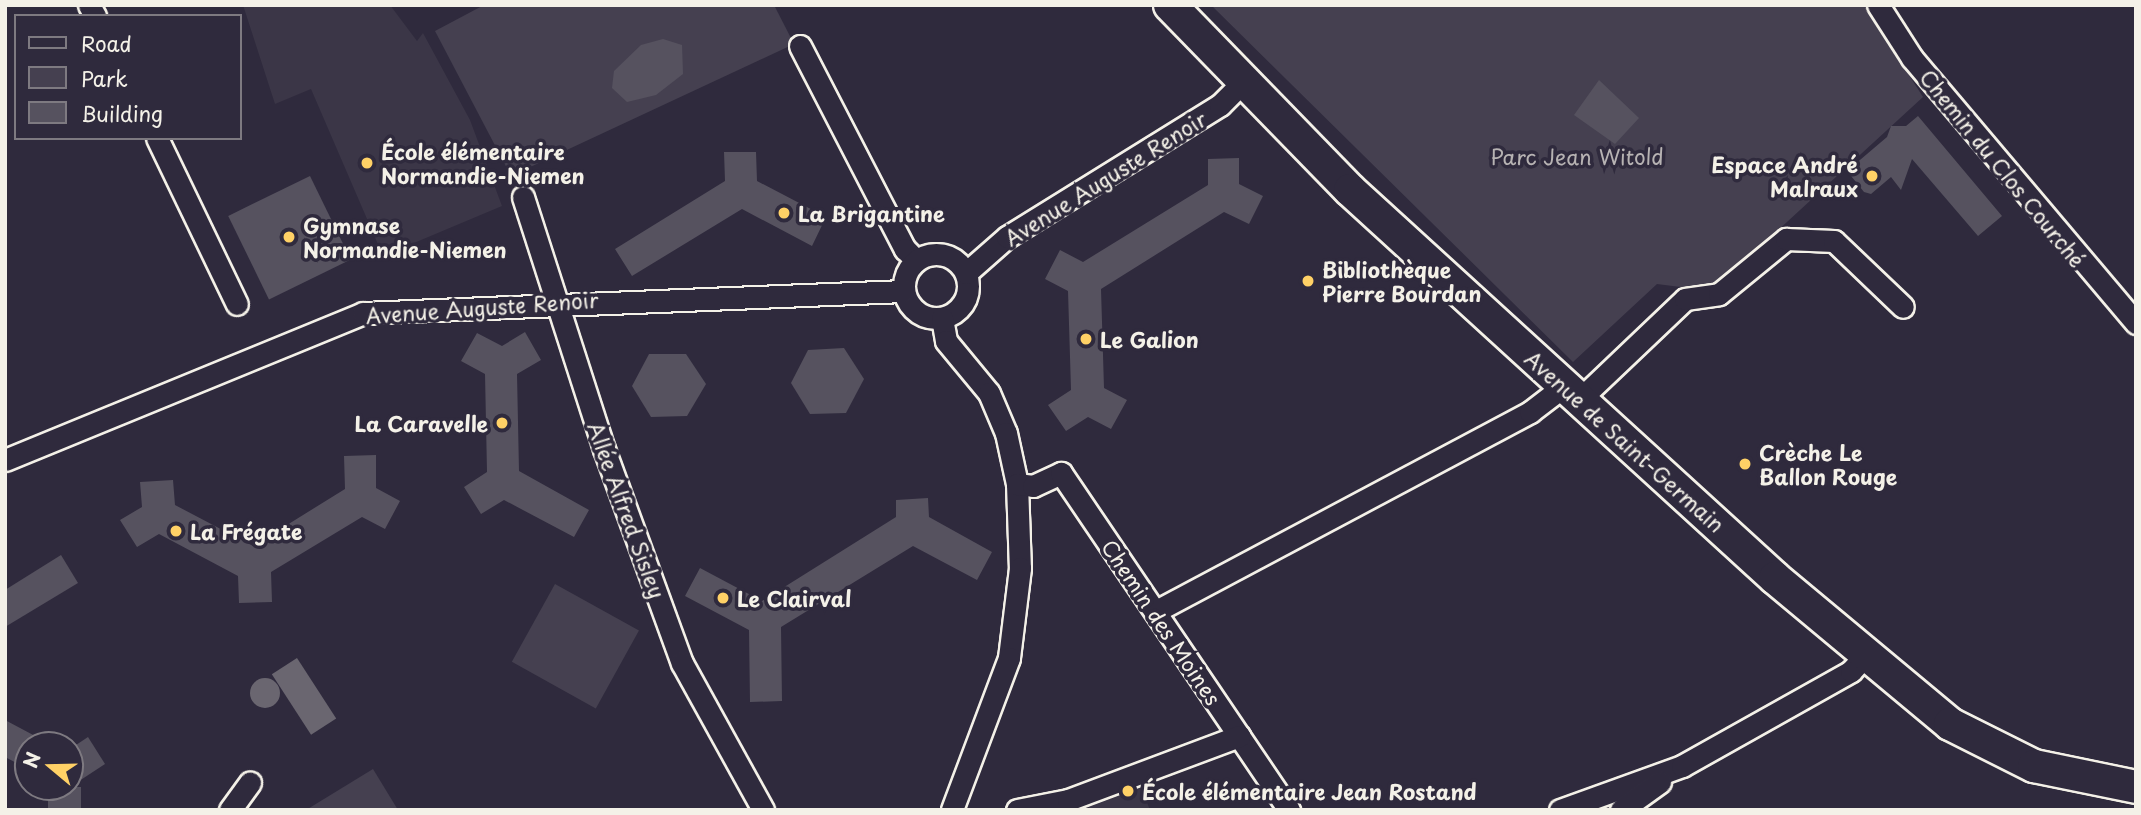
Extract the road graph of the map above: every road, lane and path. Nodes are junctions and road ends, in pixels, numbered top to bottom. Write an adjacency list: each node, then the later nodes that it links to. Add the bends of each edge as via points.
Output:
1 (1171, 5): 4 (main road, Avenue de Saint-Germain)
2 (1878, 5): 14 (street, Chemin du Clos Courché, via 1912,58)
3 (800, 46): 7 (street, via 905,250)
4 (1243, 82): 8 (street, Avenue Auguste Renoir, via 1210,111 1007,237); 15 (main road, Avenue de Saint-Germain)
5 (157, 140): 11 (street)
6 (523, 197): 10 (street, Allée Alfred Sisley)
7 (916, 260): 8 (street, via 944,254); 9 (street)
8 (966, 273): 13 (street, via 965,301)
9 (904, 291): 10 (street, Avenue Auguste Renoir); 13 (street, via 917,312)
10 (554, 301): 16 (street, Avenue Auguste Renoir, via 363,313); 25 (street, Allée Alfred Sisley, via 682,663)
11 (237, 304)
12 (1903, 307): 15 (street, via 1834,241 1786,239 1719,294 1685,299)
13 (942, 318): 17 (street, via 946,341 989,393)
14 (2136, 323)
15 (1571, 393): 18 (street); 19 (main road, Avenue de Saint-Germain)
16 (5, 460)
17 (1017, 484): 18 (street, Chemin des Moines, via 1032,486 1061,473); 26 (street, via 1020,568 1009,658)
18 (1156, 611): 20 (street, Chemin des Moines)
19 (1866, 655): 21 (street, via 1851,671); 23 (main road, Avenue de Saint-Germain, via 1950,724 1994,751 2045,769)
20 (1239, 736): 27 (street, via 1068,800); 28 (street, Chemin des Moines)
21 (1682, 766): 29 (street); 30 (street)
22 (250, 782): 24 (street)
23 (2136, 787)
24 (230, 810)
25 (763, 810)
26 (952, 810)
27 (1017, 810)
28 (1289, 810)
29 (1560, 810)
30 (1621, 810)

